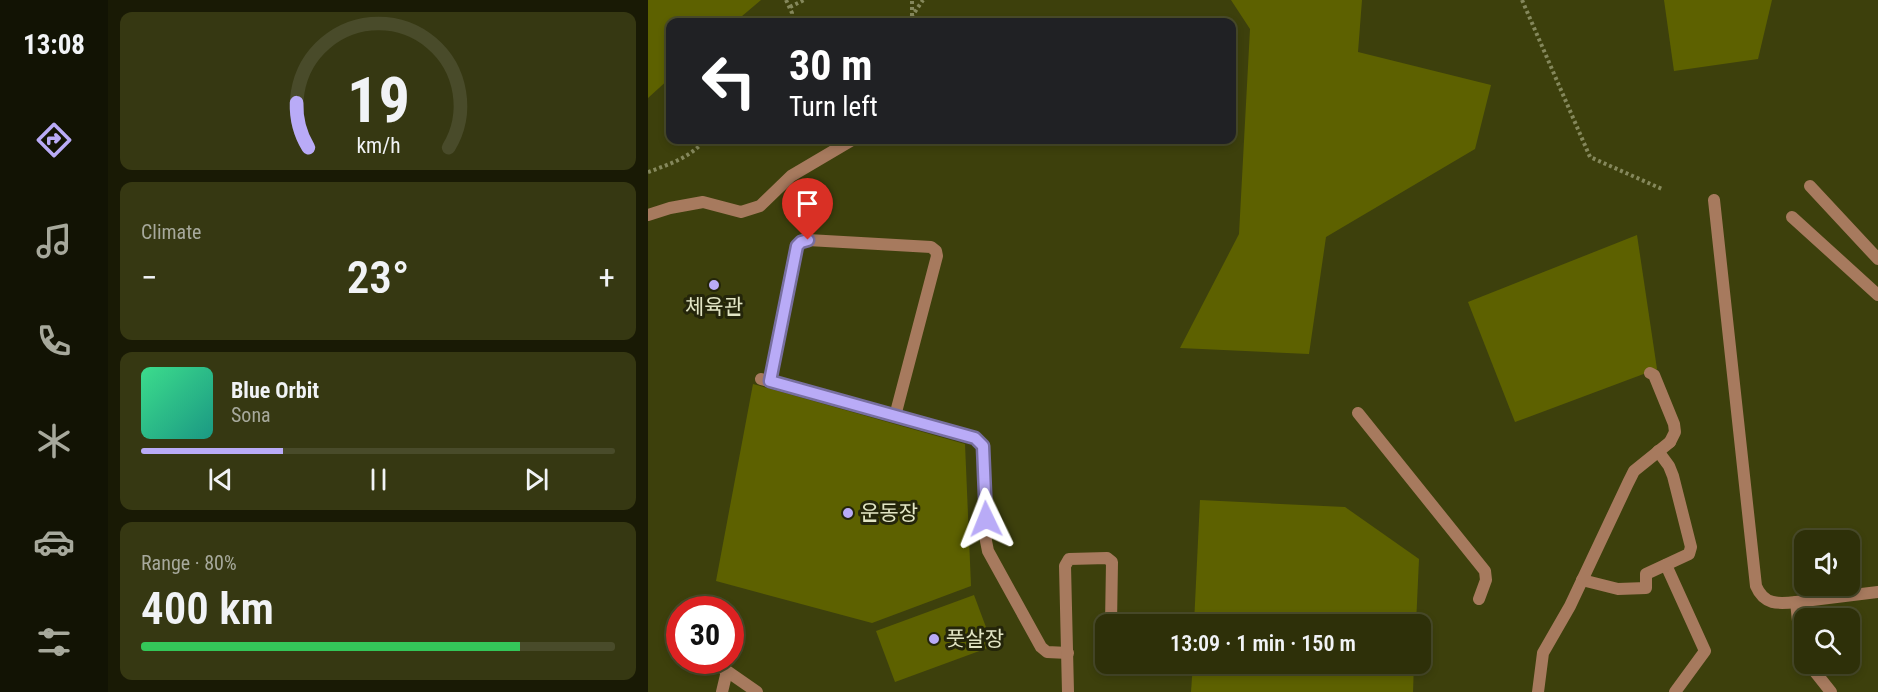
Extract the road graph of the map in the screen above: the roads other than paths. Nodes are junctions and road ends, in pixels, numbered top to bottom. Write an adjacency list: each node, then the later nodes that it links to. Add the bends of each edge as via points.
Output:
1 (845, 144): 4 (street, via 790,176 760,206 741,212 703,202)
2 (1810, 186): 6 (street)
3 (1714, 200): 16 (street, via 1756,586 1768,602)
4 (648, 215)
5 (1792, 217): 7 (street)
6 (1878, 259)
7 (1878, 295)
8 (1650, 373): 11 (street, via 1675,432)
9 (1358, 413): 15 (street, via 1485,571)
10 (895, 416): 10 (street, via 765,380 801,242 931,247 936,251); 19 (street, via 975,438 983,446 988,551 1041,647 1047,652)
11 (1658, 451): 12 (street, via 1673,476 1691,547 1689,554); 13 (street, via 1634,471)
12 (1666, 565): 13 (street, via 1646,574 1646,588 1618,589); 27 (street, via 1705,651)
13 (1582, 580): 26 (street, via 1543,653)
14 (1878, 592): 16 (street)
15 (1479, 599)
16 (1796, 602): 17 (street)
17 (1797, 608)
18 (1111, 614): 19 (street, via 1112,562 1107,558 1069,559 1065,566)
19 (1068, 653): 25 (street)
20 (726, 674): 23 (street)
21 (731, 674): 24 (street)
22 (1817, 674): 28 (street)
23 (722, 692)
24 (757, 692)
25 (1068, 692)
26 (1538, 692)
27 (1675, 692)
28 (1831, 692)

